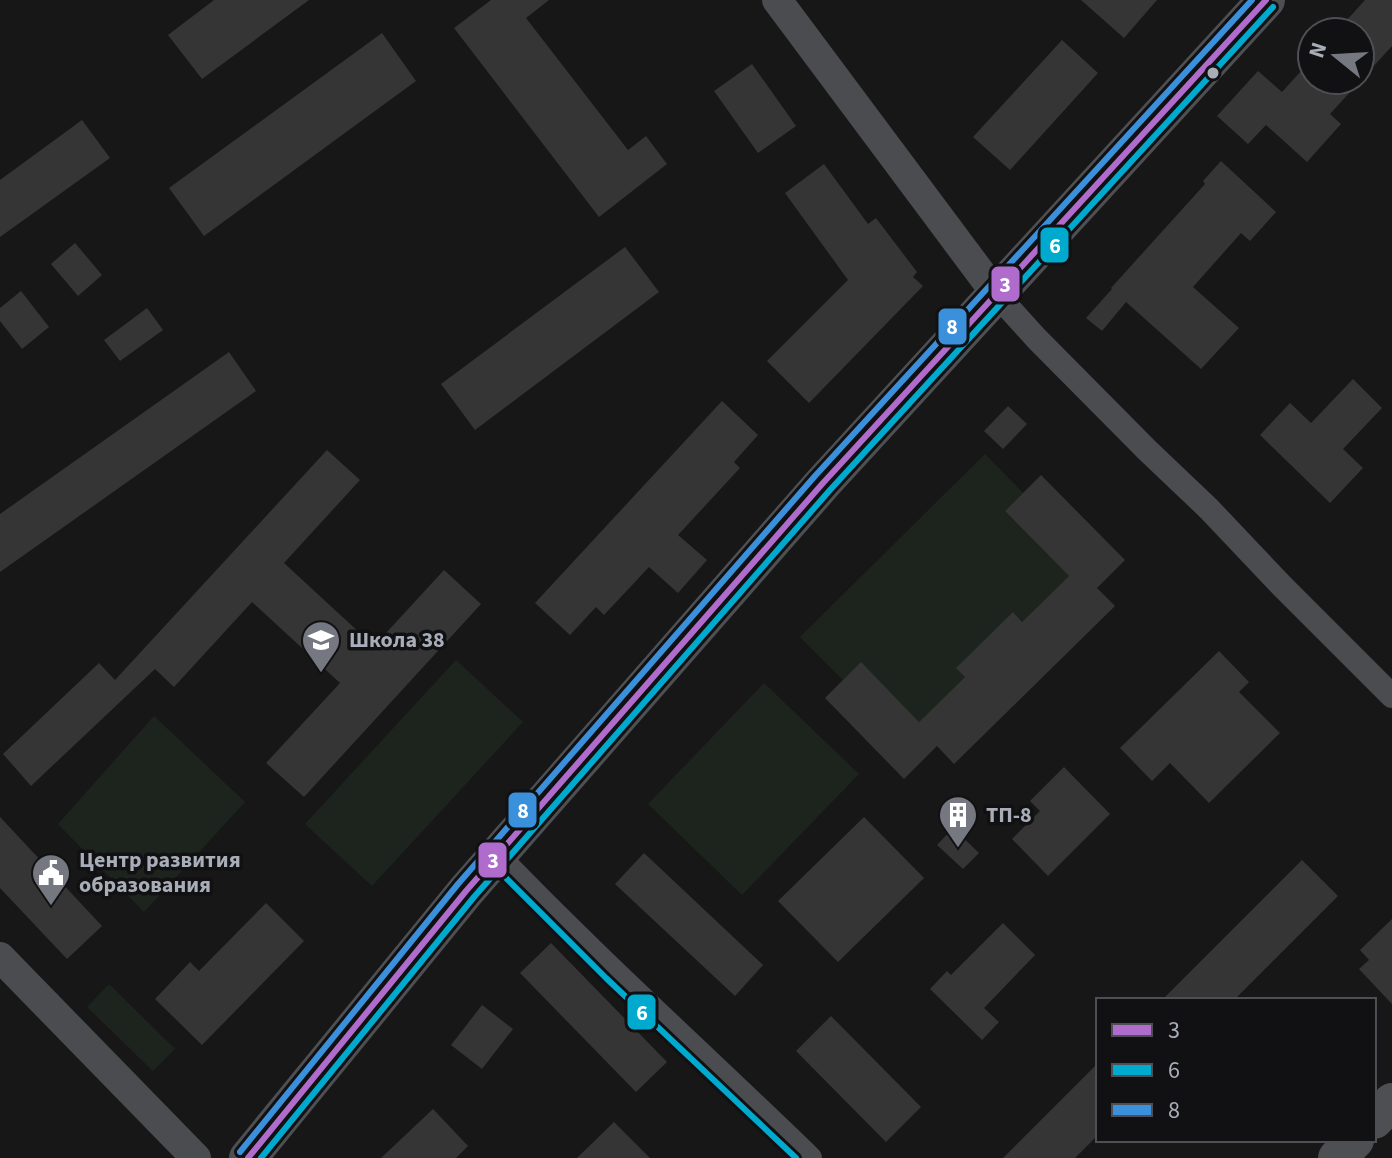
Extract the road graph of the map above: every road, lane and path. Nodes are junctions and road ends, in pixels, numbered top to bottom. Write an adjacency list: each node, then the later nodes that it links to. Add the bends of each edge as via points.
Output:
1 (777, 0): 3 (street)
2 (1266, 0): 3 (main road)
3 (997, 295): 4 (street); 5 (main road, via 823,483)
4 (1392, 696)
5 (498, 856): 11 (main road); 12 (street)
6 (0, 957): 10 (street)
7 (1392, 1102): 8 (main road)
8 (1376, 1118)
9 (1353, 1142): 13 (main road)
10 (196, 1158)
11 (248, 1158)
12 (810, 1158)
13 (1337, 1158)

